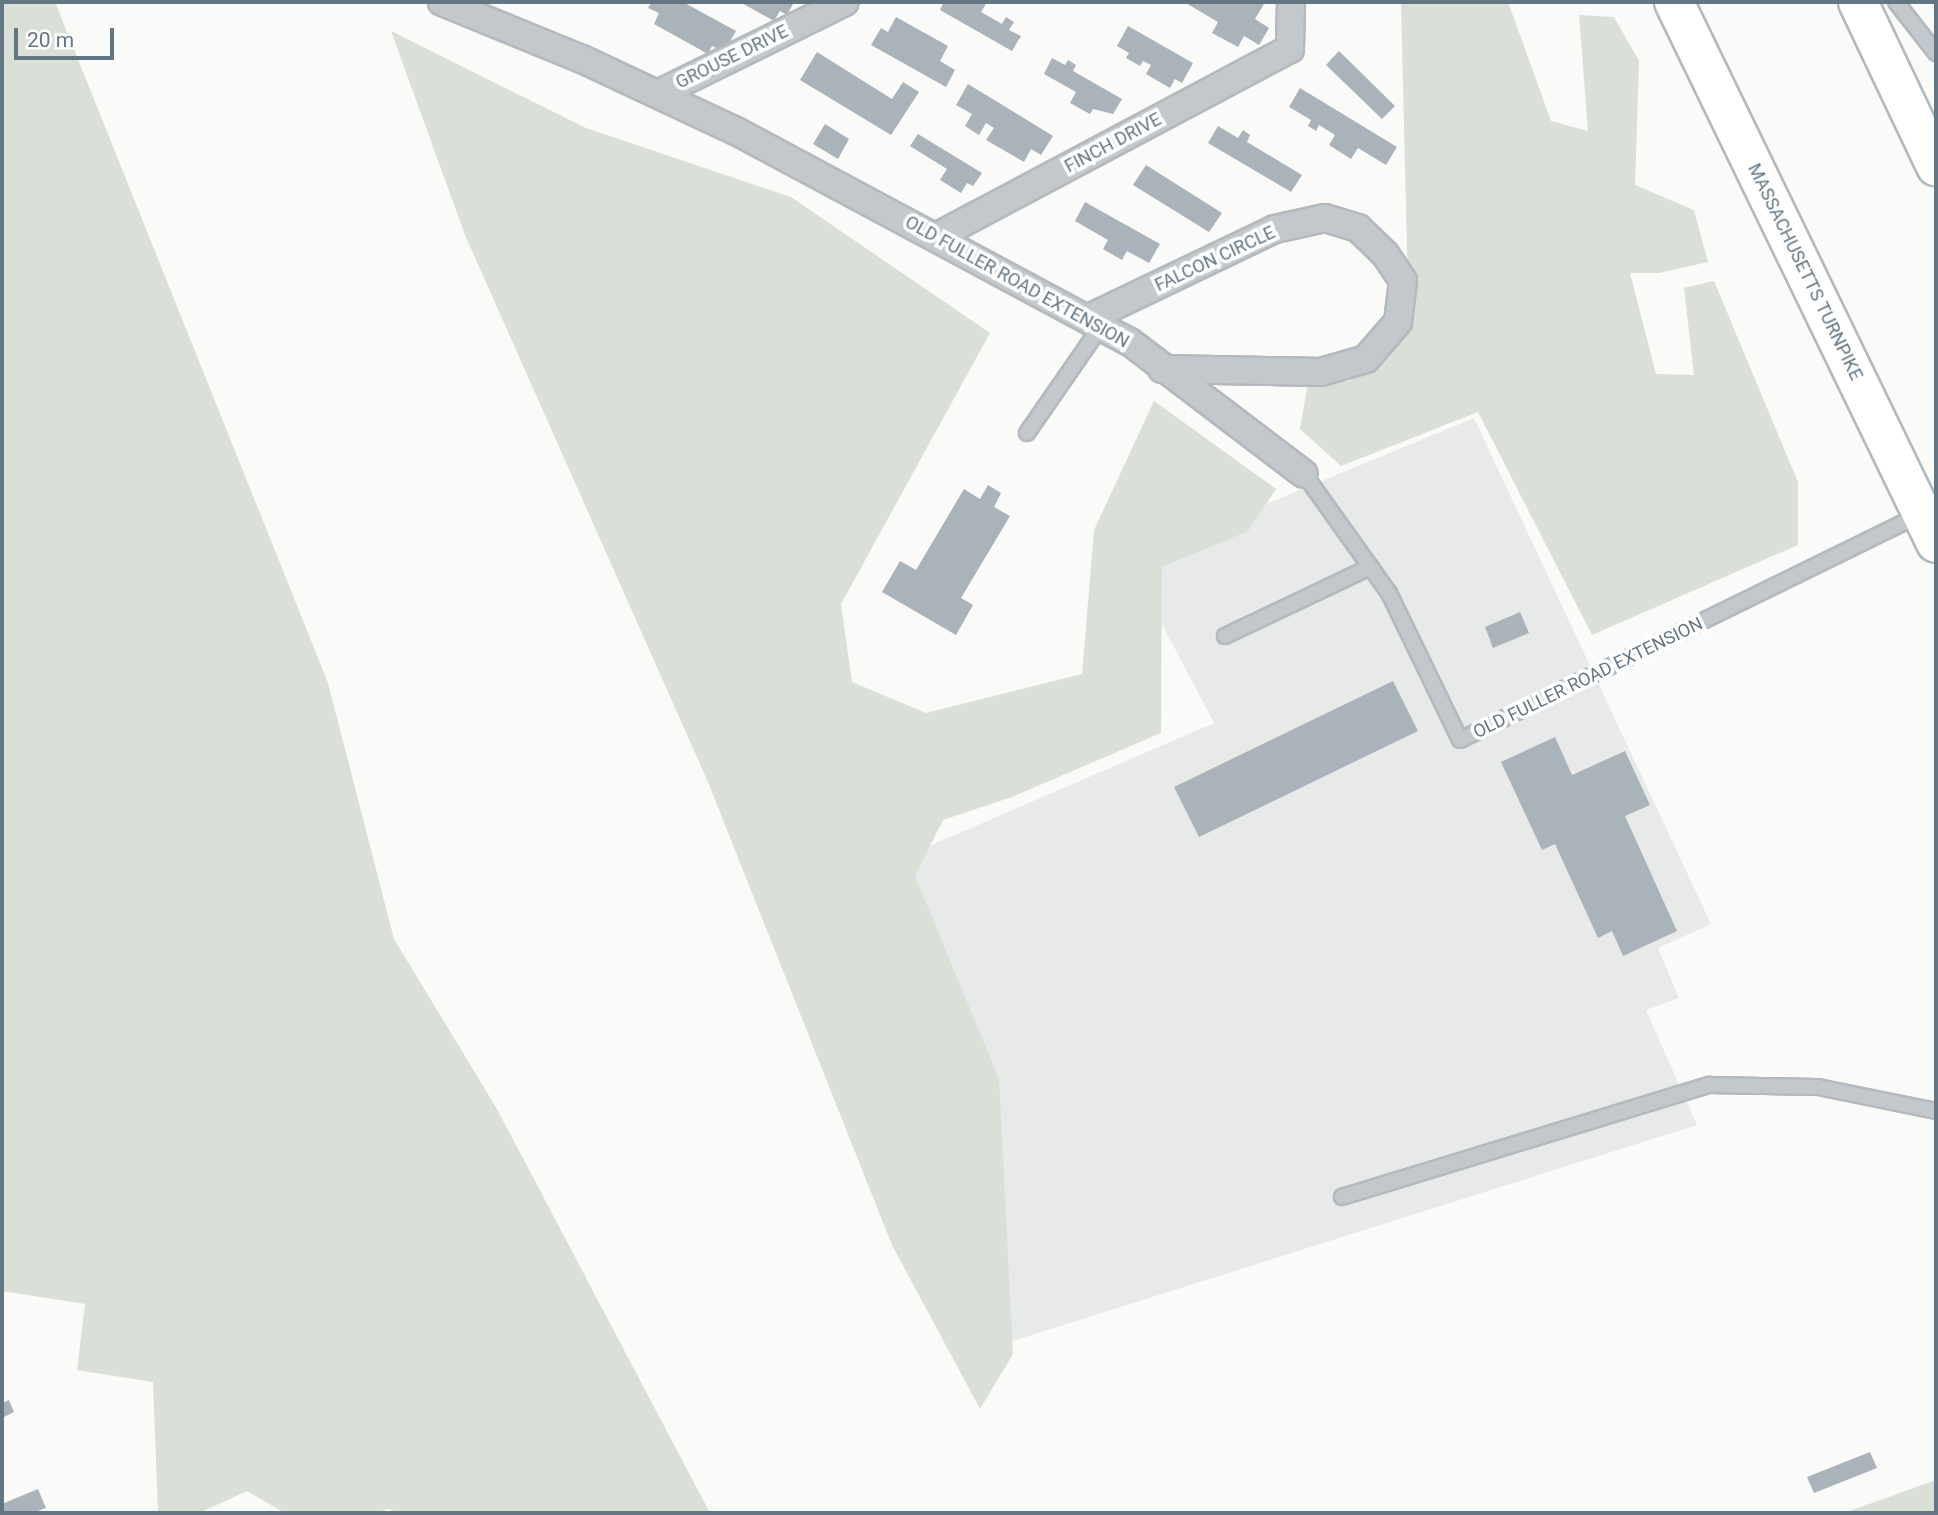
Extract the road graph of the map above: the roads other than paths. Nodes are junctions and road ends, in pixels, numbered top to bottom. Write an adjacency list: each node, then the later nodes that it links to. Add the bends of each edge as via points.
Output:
1 (442, 2): 8 (street, OLD FULLER ROAD EXTENSION)
2 (845, 2): 8 (street, GROUSE DRIVE)
3 (1291, 2): 10 (street, FINCH DRIVE, via 1290,49)
4 (1674, 2): 15 (highway, MASSACHUSETTS TURNPIKE)
5 (1858, 2): 9 (highway)
6 (1896, 2): 7 (lane)
7 (1936, 53)
8 (658, 94): 10 (street, OLD FULLER ROAD EXTENSION)
9 (1936, 166)
10 (936, 237): 11 (street, OLD FULLER ROAD EXTENSION)
11 (1094, 322): 12 (street, OLD FULLER ROAD EXTENSION, via 1130,342); 12 (street, FALCON CIRCLE, via 1275,229 1325,218 1358,228 1385,254 1403,281 1398,322 1367,359 1321,372); 13 (lane)
12 (1162, 369): 14 (street, OLD FULLER ROAD EXTENSION)
13 (1027, 433)
14 (1304, 474): 16 (lane, OLD FULLER ROAD EXTENSION)
15 (1931, 521): 16 (lane, OLD FULLER ROAD EXTENSION, via 1460,740 1389,593)
16 (1370, 567): 17 (lane)
17 (1225, 636)
18 (1936, 1111): 19 (lane, via 1818,1087 1709,1085)
19 (1342, 1197)

